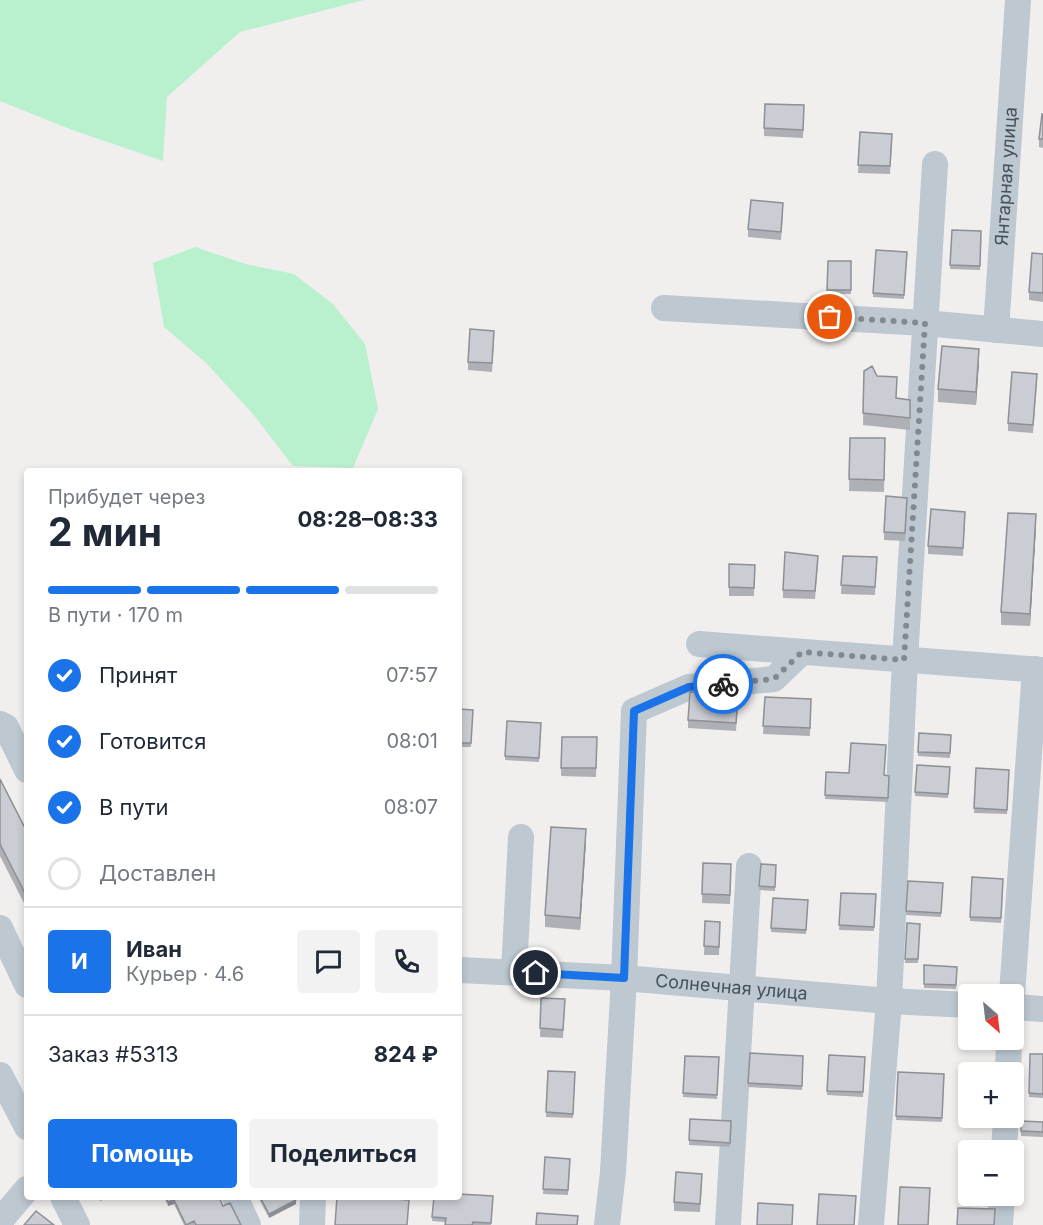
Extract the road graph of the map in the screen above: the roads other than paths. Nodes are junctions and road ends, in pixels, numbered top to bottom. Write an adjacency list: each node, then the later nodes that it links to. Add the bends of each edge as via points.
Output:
1 (1017, 11): 5 (street, Янтарная улица)
2 (935, 164): 4 (street)
3 (664, 308): 4 (street)
4 (925, 323): 5 (street); 9 (street)
5 (996, 330): 6 (street)
6 (1043, 334)
7 (699, 644): 8 (street)
8 (802, 652): 9 (street); 18 (street, via 774,679 689,687 634,711)
9 (904, 660): 10 (street); 22 (street)
10 (1039, 670): 20 (street)
11 (3, 726): 12 (street)
12 (24, 764)
13 (521, 837): 17 (street)
14 (749, 866): 21 (street)
15 (0, 928): 19 (street)
16 (462, 970): 17 (street, Солнечная улица)
17 (514, 972): 18 (street, Солнечная улица)
18 (624, 978): 21 (street, Солнечная улица); 37 (street)
19 (24, 979)
20 (1013, 984)
21 (742, 988): 22 (street, Солнечная улица); 38 (street)
22 (889, 1001): 23 (street, Солнечная улица); 39 (street)
23 (958, 1004)
24 (1024, 1008): 25 (street)
25 (1043, 1009)
26 (0, 1075): 27 (street)
27 (24, 1121)
28 (24, 1193): 33 (street)
29 (64, 1200): 34 (street)
30 (236, 1200): 35 (street)
31 (313, 1200): 36 (street)
32 (1001, 1206): 40 (street)
33 (0, 1221)
34 (77, 1225)
35 (248, 1225)
36 (312, 1225)
37 (607, 1225)
38 (728, 1225)
39 (871, 1225)
40 (1000, 1225)

